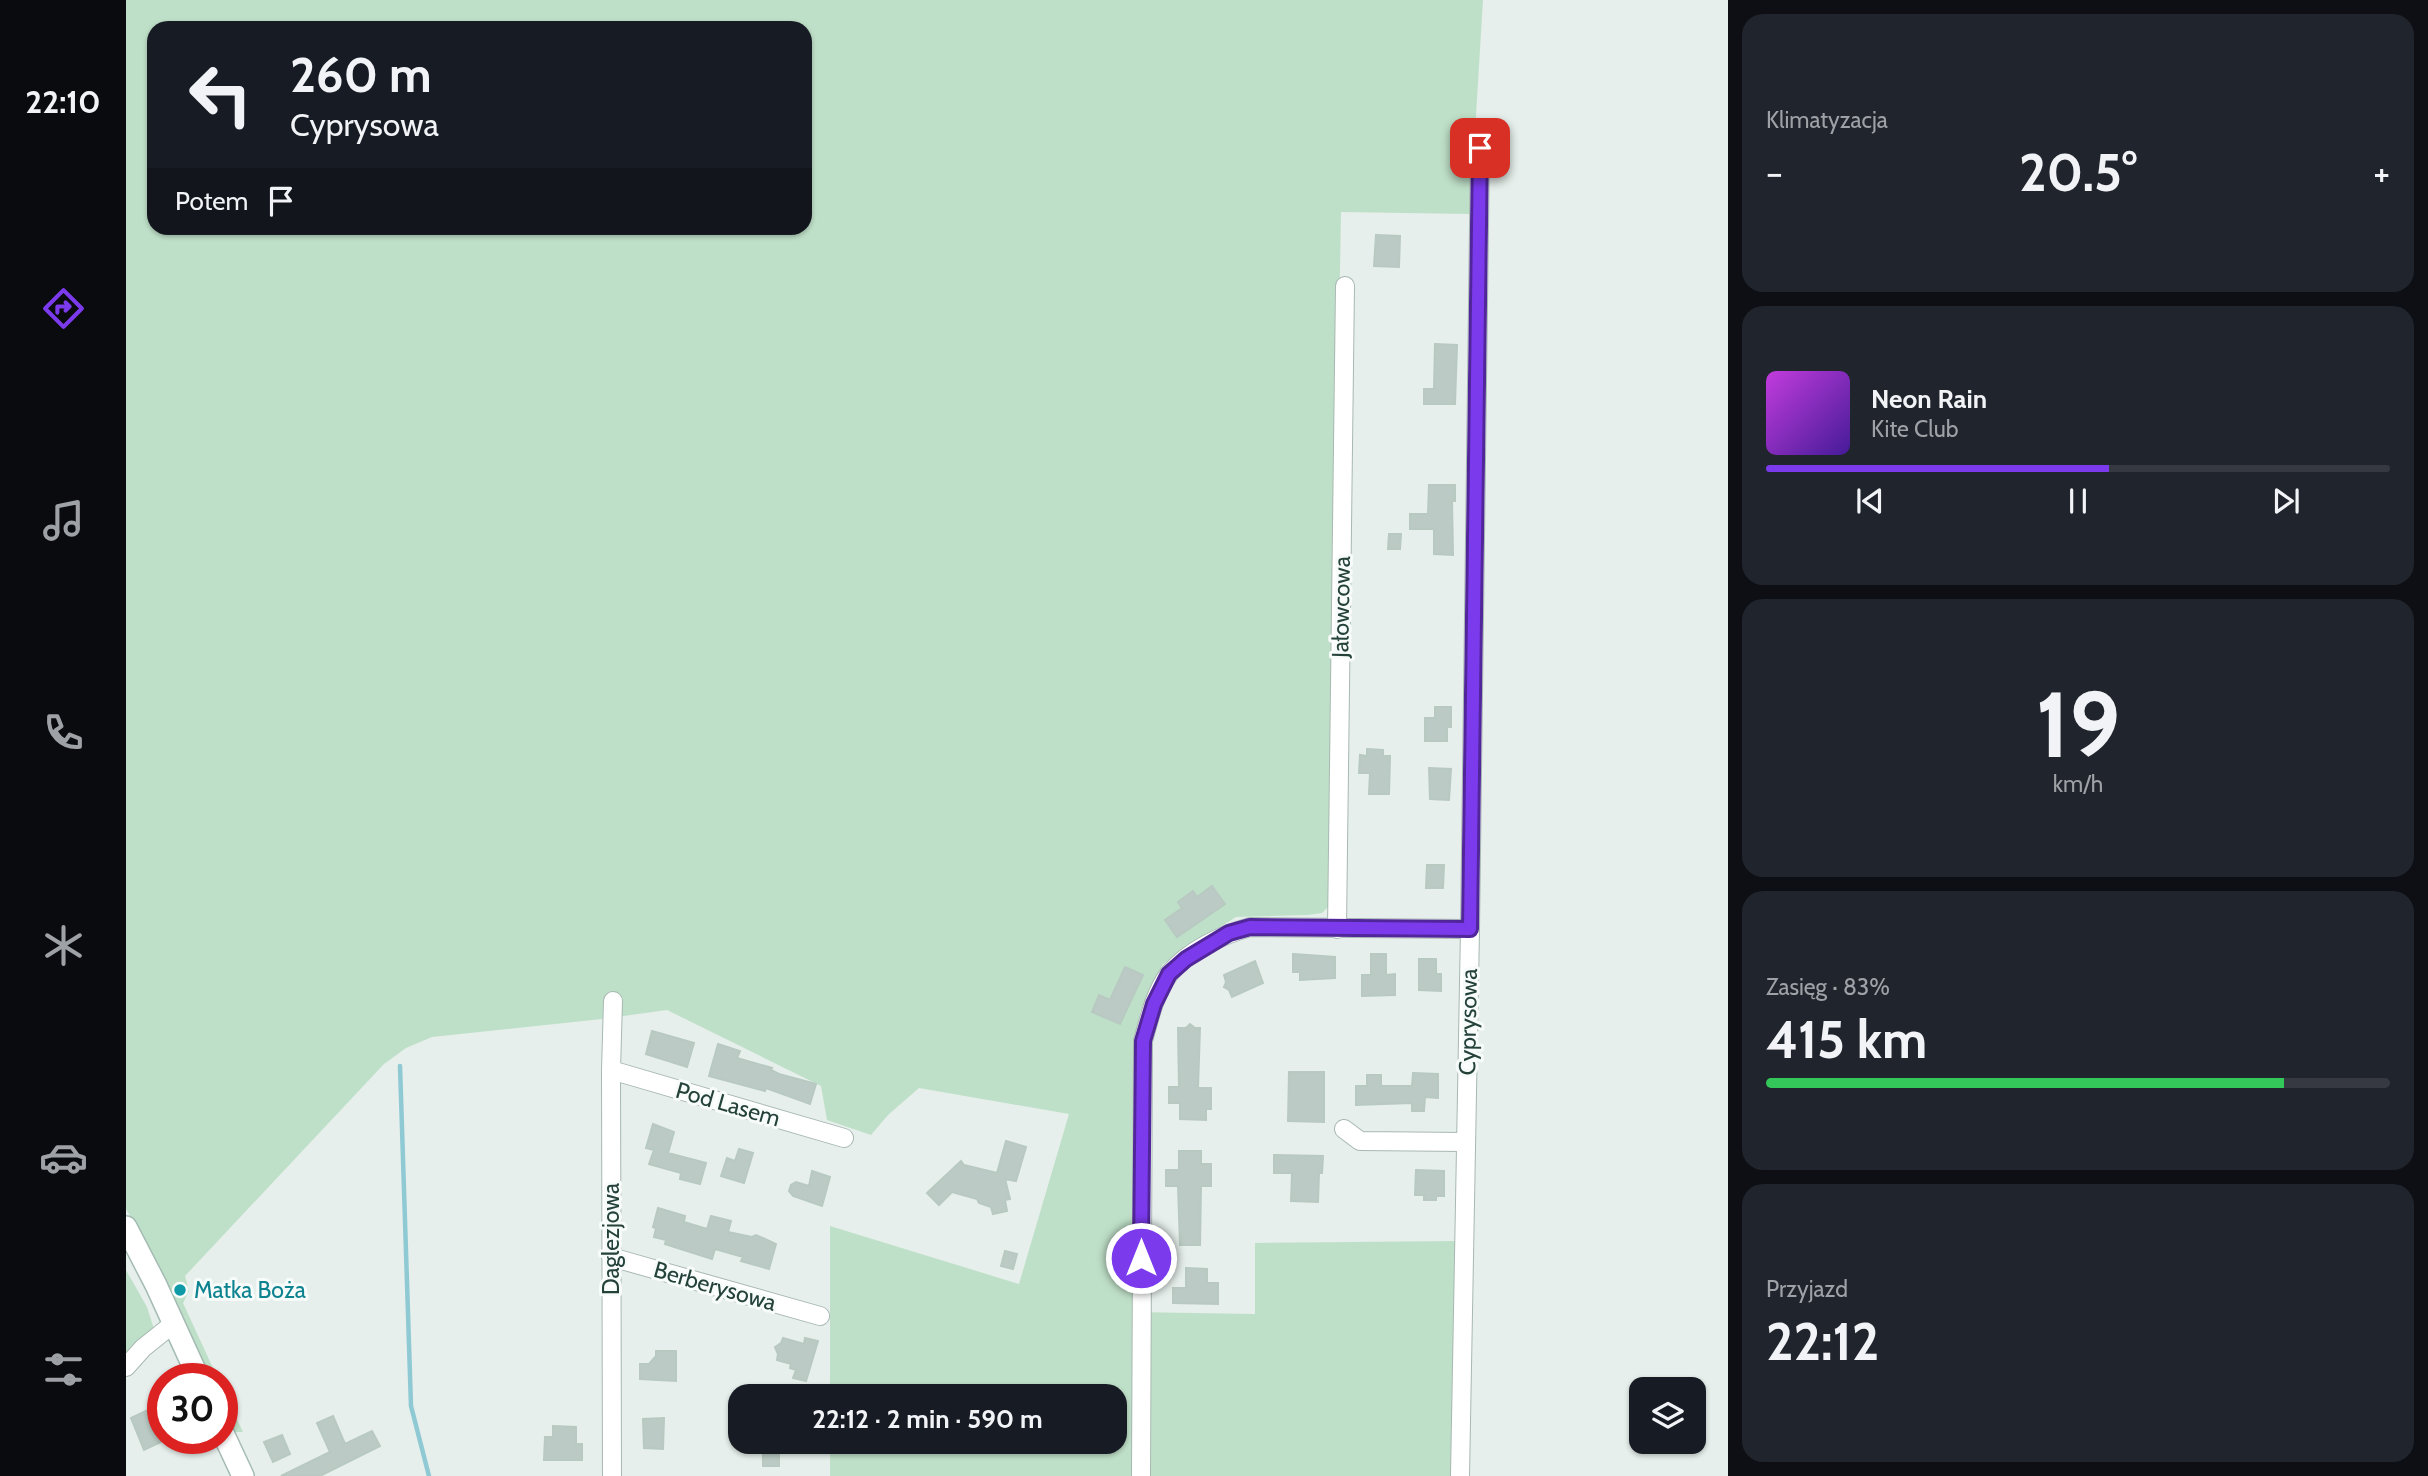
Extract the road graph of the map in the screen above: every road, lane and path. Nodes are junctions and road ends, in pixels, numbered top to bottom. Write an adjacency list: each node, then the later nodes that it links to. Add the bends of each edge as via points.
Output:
1 (1480, 148): 4 (street, Cyprysowa)
2 (1345, 286): 3 (street, Jałowcowa)
3 (1337, 929): 4 (street); 19 (street, via 1250,927 1229,933 1169,974 1154,1004 1143,1041)
4 (1470, 929): 9 (street, Cyprysowa)
5 (614, 1001): 6 (street, Daglezjowa)
6 (611, 1070): 8 (street, Pod Lasem); 11 (street, Daglezjowa)
7 (1344, 1129): 9 (street, via 1360,1141)
8 (844, 1138)
9 (1465, 1142): 20 (street, Cyprysowa)
10 (126, 1227): 13 (street)
11 (611, 1257): 12 (street, Berberysowa); 18 (street, Daglezjowa)
12 (820, 1316)
13 (173, 1324): 14 (street); 15 (street)
14 (191, 1363)
15 (126, 1367)
16 (233, 1454): 17 (street)
17 (243, 1476)
18 (612, 1476)
19 (1141, 1476)
20 (1460, 1476)

